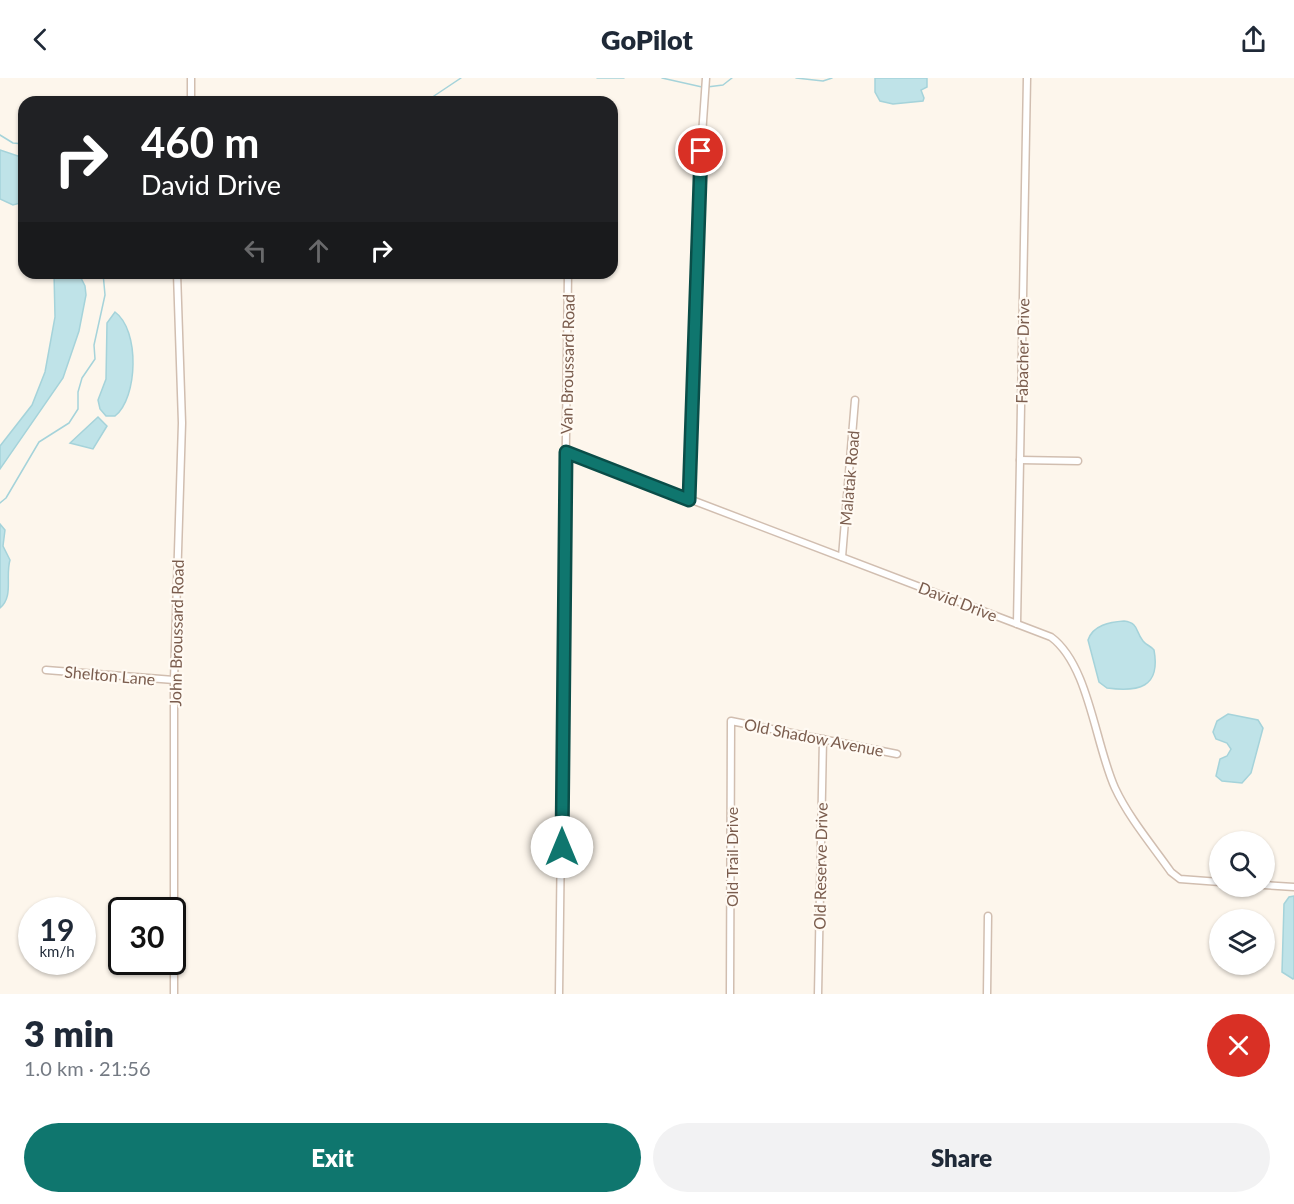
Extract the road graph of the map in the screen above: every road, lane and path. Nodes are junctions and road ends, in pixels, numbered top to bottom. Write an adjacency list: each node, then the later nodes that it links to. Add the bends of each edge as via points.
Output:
1 (191, 78): 4 (street)
2 (1027, 78): 9 (street, Fabacher Drive)
3 (706, 79): 11 (street)
4 (191, 96)
5 (177, 279): 15 (street, John Broussard Road, via 182,423)
6 (568, 279): 8 (street, Van Broussard Road)
7 (855, 400): 12 (street, Malatak Road)
8 (566, 452): 11 (street, David Drive); 24 (street, Van Broussard Road)
9 (1020, 460): 10 (street); 13 (street, Fabacher Drive)
10 (1078, 461)
11 (689, 500): 12 (street, David Drive)
12 (842, 557): 13 (street, David Drive)
13 (1017, 624): 19 (street, David Drive, via 1051,637 1070,656 1114,786 1171,872 1180,879)
14 (46, 670): 15 (street, Shelton Lane)
15 (174, 680): 23 (street, John Broussard Road)
16 (731, 721): 17 (street, Old Shadow Avenue); 25 (street, Old Trail Drive)
17 (823, 739): 18 (street, Old Shadow Avenue); 26 (street, Old Reserve Drive)
18 (897, 754)
19 (1209, 881)
20 (1275, 886): 21 (street)
21 (1294, 887)
22 (988, 916): 27 (street)
23 (174, 994)
24 (559, 994)
25 (730, 994)
26 (818, 994)
27 (987, 994)

